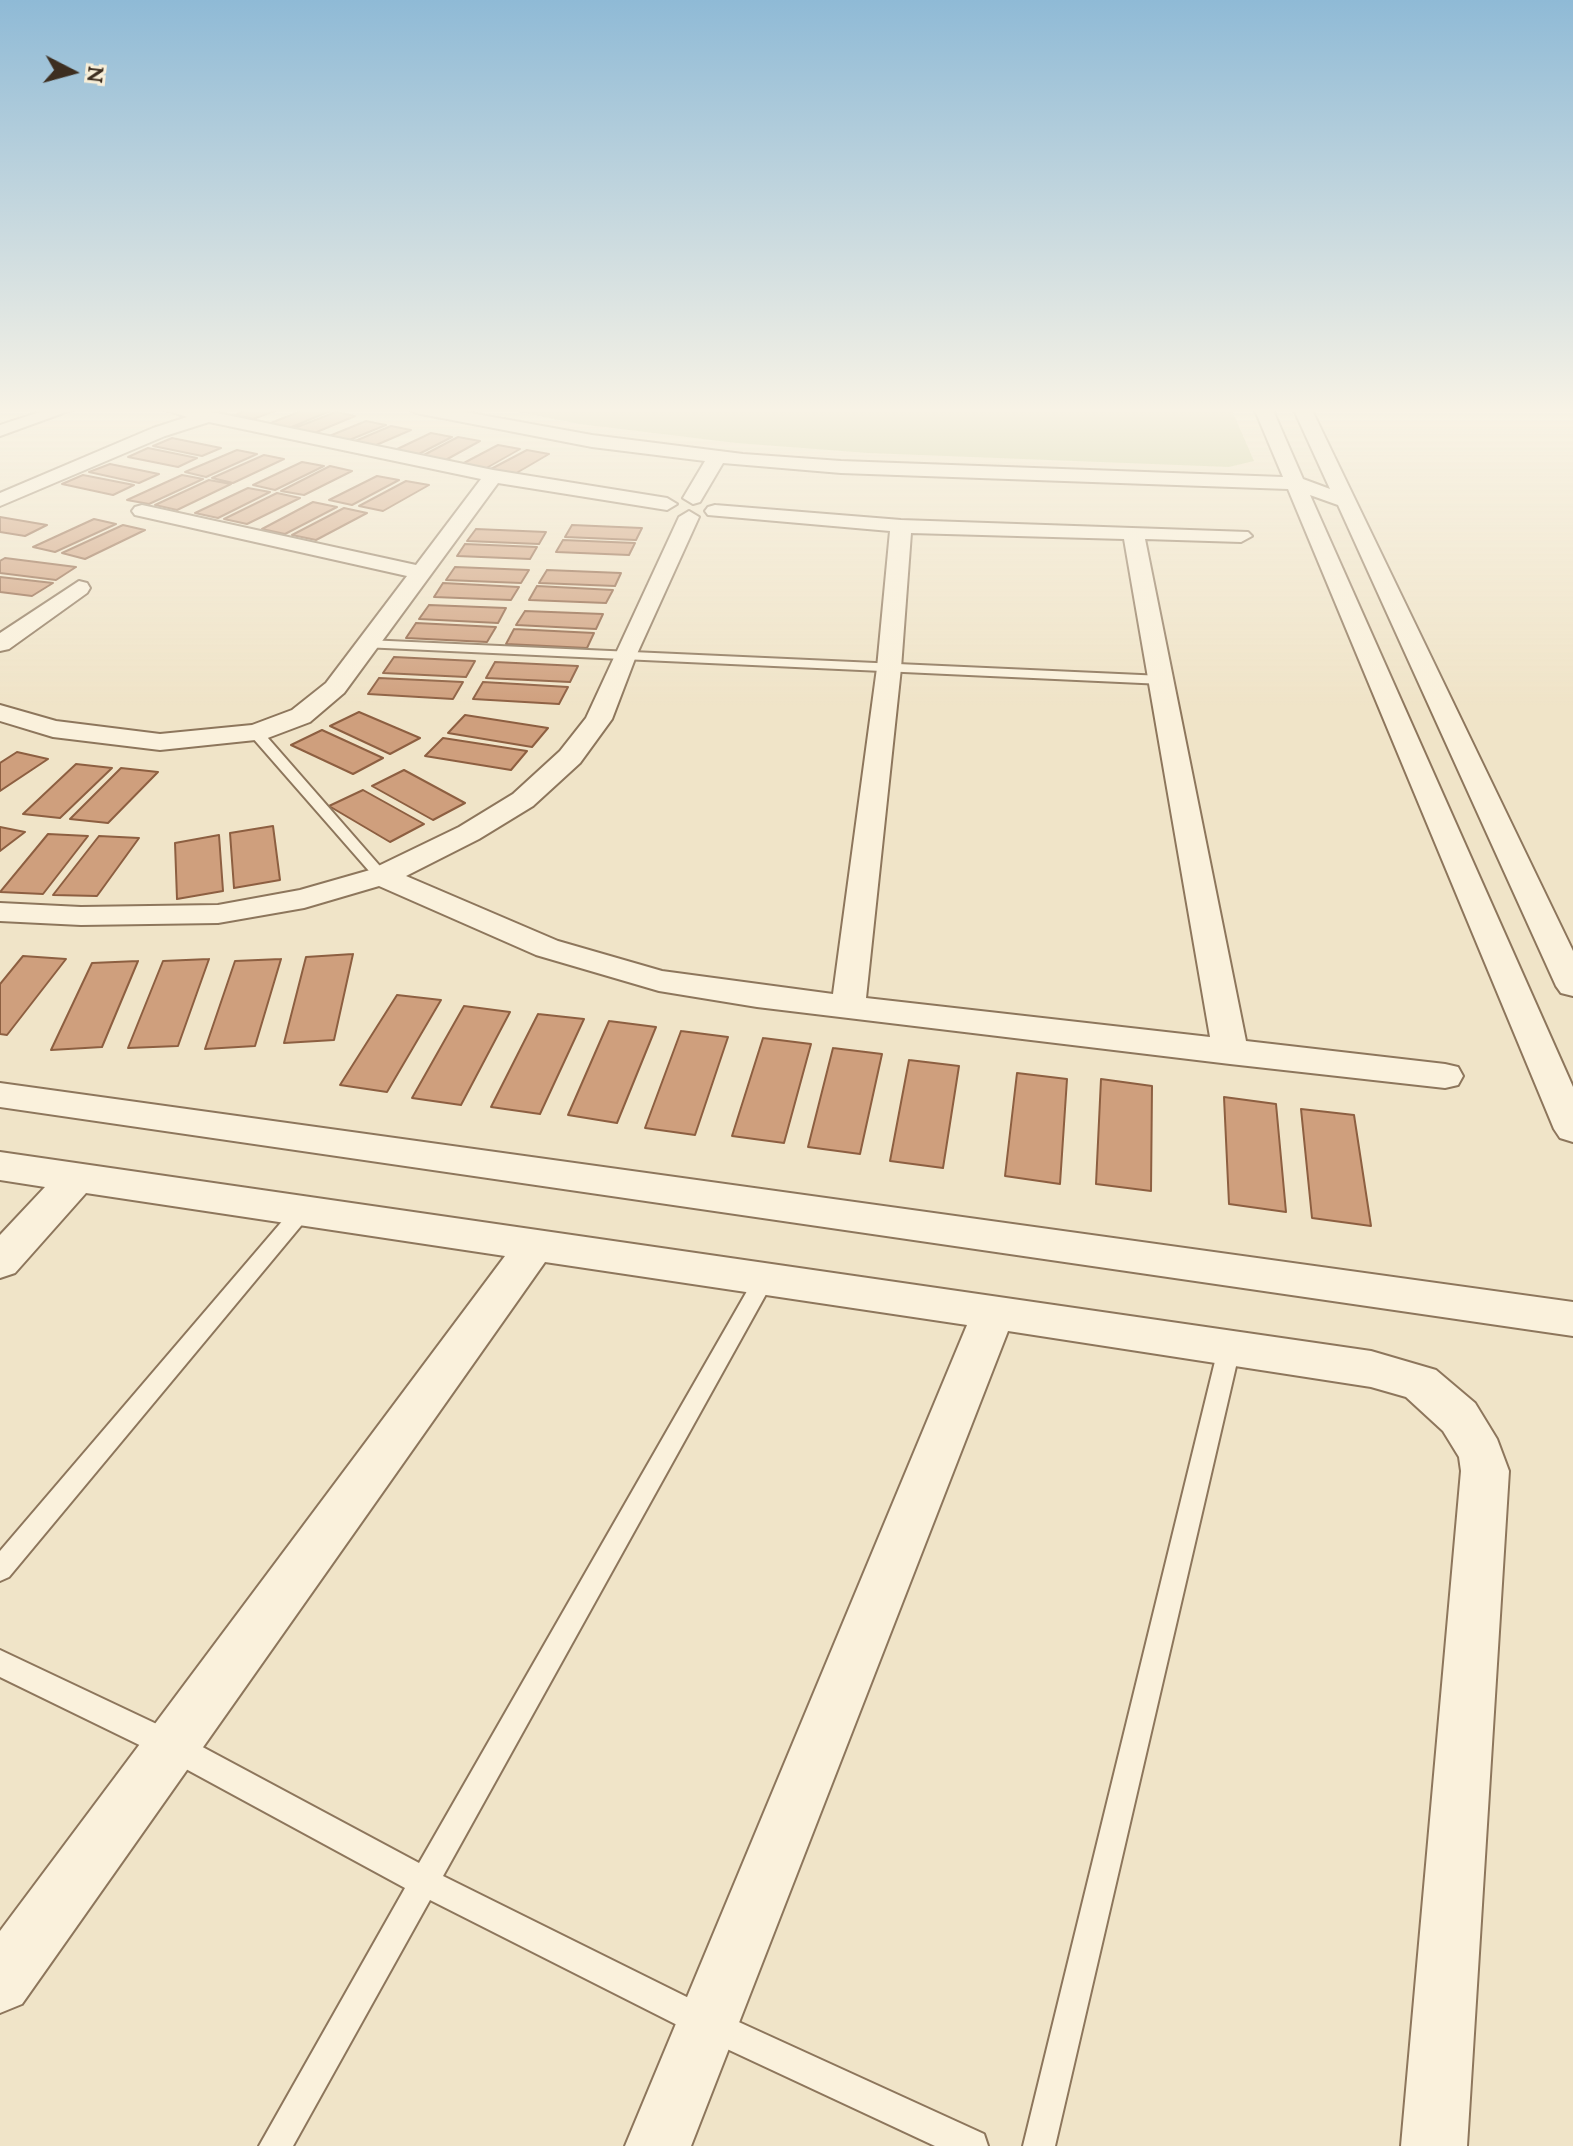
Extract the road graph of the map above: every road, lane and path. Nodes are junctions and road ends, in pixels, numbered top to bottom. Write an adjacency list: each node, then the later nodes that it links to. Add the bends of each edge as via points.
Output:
1 (468, 508): 10 (street)
2 (700, 508): 14 (street)
3 (766, 508): 7 (street)
4 (1307, 508): 26 (street)
5 (1350, 508): 21 (street)
6 (142, 511): 10 (street)
7 (901, 526): 8 (street); 15 (street)
8 (1133, 533): 9 (street); 16 (street)
9 (1241, 536)
10 (419, 572): 13 (street)
11 (79, 588): 12 (street)
12 (0, 644)
13 (367, 644): 14 (lane); 18 (street, via 335,688 301,716)
14 (624, 656): 15 (lane); 19 (street, via 599,719 570,757 523,800)
15 (889, 668): 16 (lane); 22 (street)
16 (1163, 680): 23 (street)
17 (0, 713): 18 (street, via 53,729 122,739 192,741)
18 (256, 733): 19 (lane)
19 (381, 876): 20 (street, via 304,899 218,914); 22 (street, via 547,948 659,981)
20 (0, 912)
21 (1573, 986)
22 (848, 1006): 23 (street)
23 (1230, 1052): 24 (street)
24 (1445, 1076)
25 (0, 1095): 34 (street)
26 (1573, 1129)
27 (0, 1166): 28 (street)
28 (77, 1177): 29 (street); 31 (street)
29 (303, 1210): 30 (street); 36 (lane)
30 (535, 1245): 32 (street); 38 (street)
31 (0, 1262)
32 (765, 1278): 33 (street); 39 (lane)
33 (994, 1312): 35 (street); 41 (street)
34 (1573, 1319)
35 (1229, 1349): 45 (lane); 46 (street, via 1371,1369 1420,1383 1459,1417 1481,1453 1485,1471)
36 (0, 1569)
37 (0, 1663): 38 (lane)
38 (172, 1746): 39 (lane); 40 (street)
39 (426, 1883): 41 (lane); 42 (lane)
40 (0, 1982)
41 (708, 2024): 43 (street); 44 (lane)
42 (275, 2146)
43 (658, 2146)
44 (972, 2146)
45 (1039, 2146)
46 (1434, 2146)

